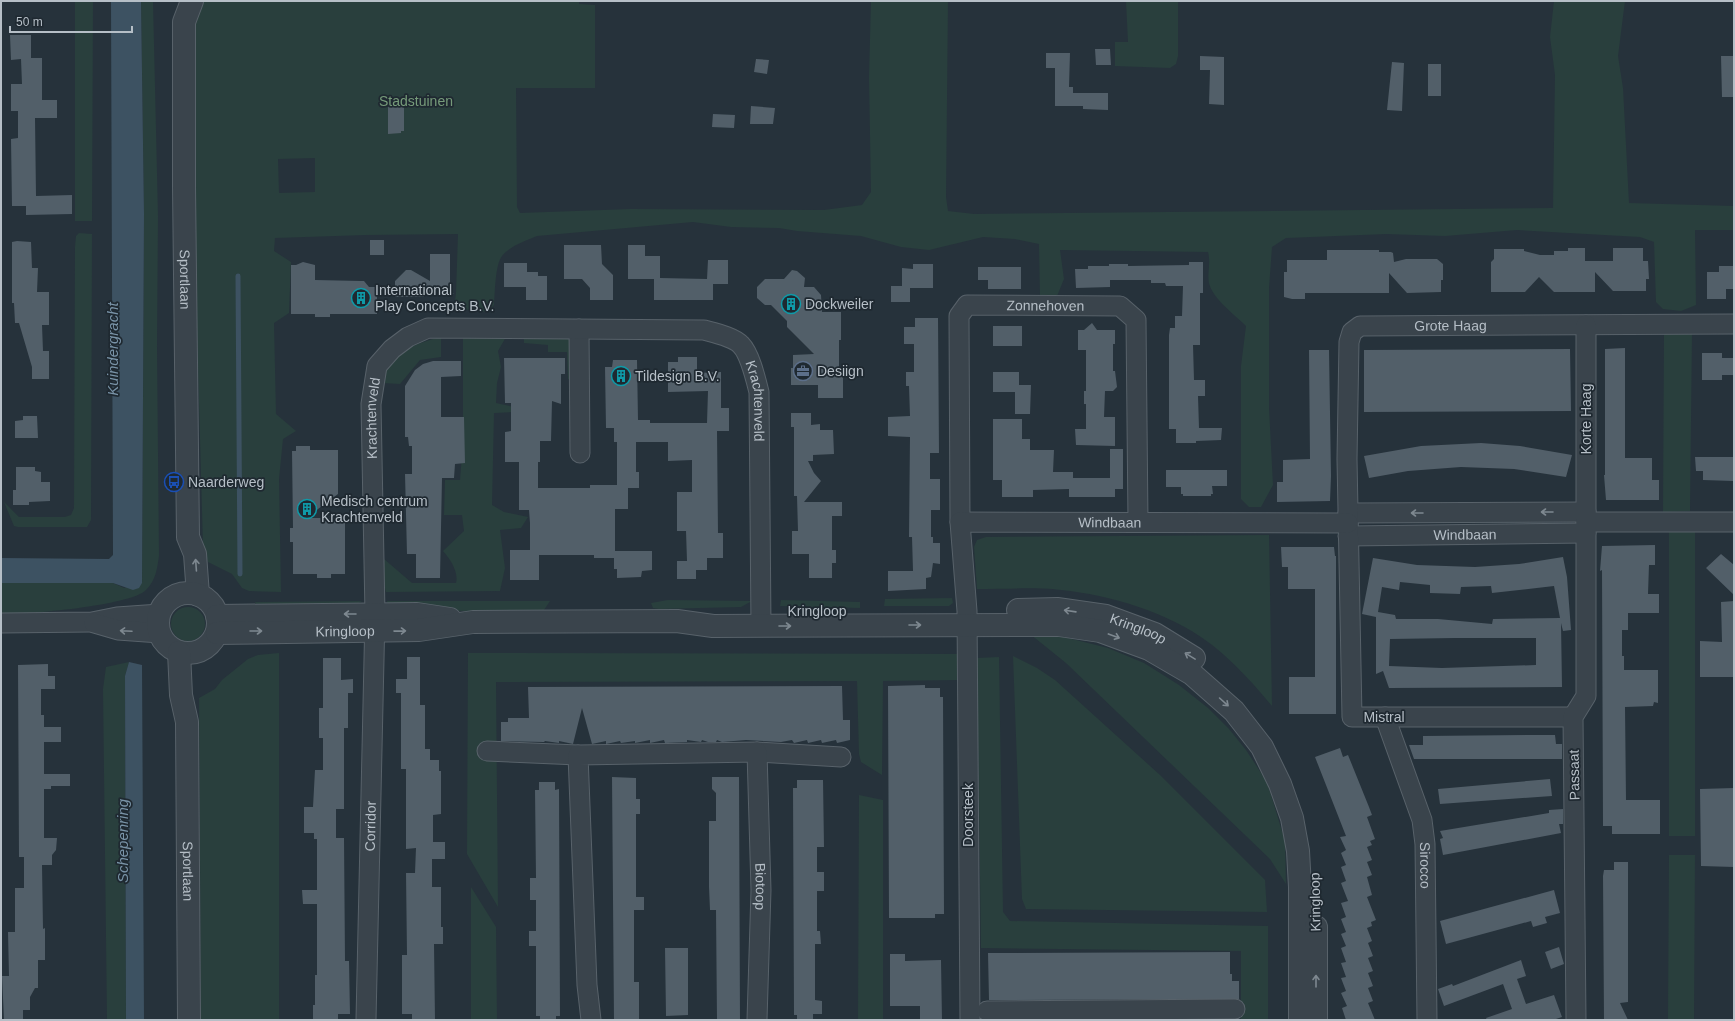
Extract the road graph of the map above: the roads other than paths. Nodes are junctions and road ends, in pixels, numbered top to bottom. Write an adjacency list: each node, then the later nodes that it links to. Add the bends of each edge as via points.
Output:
1 (178, 1): 3 (street, Sportlaan)
2 (192, 1): 3 (street, Sportlaan)
3 (184, 22): 13 (street, Sportlaan, via 188,536 181,552)
4 (1734, 324): 5 (street, Grote Haag)
5 (1586, 326): 10 (street, Korte Haag); 12 (street, Grote Haag, via 1360,326 1352,332 1349,342)
6 (579, 329): 7 (street); 15 (street, Krachtenveld, via 704,330 723,335 741,345 752,368 759,392); 17 (street, Krachtenveld, via 428,328 392,349 377,366 371,404)
7 (580, 453)
8 (960, 522): 9 (street, Windbaan); 9 (street, Zonnehoven, via 959,316 967,305 1120,306 1136,320); 14 (street)
9 (1138, 522): 12 (street, Windbaan)
10 (1586, 522): 11 (street, Windbaan); 12 (street, Windbaan); 22 (street, via 1586,696)
11 (1734, 522)
12 (1348, 524): 21 (street, Mistral, via 1352,717)
13 (190, 595): 18 (street, via 172,598 164,605); 19 (street, via 207,600 213,607)
14 (967, 618): 15 (street, Kringloop); 34 (street, Doorsteek); 35 (street, Kringloop, one-way to 35, via 1100,631 1149,649 1192,674 1234,711 1262,747 1280,784 1292,818 1298,851 1300,887); 36 (street, Kringloop, one-way to 14, via 1316,890 1313,848 1292,776 1274,740 1244,701 1198,660 1155,634 1106,616 1057,609)
15 (761, 619): 17 (street, Kringloop, via 713,613 676,621 472,622 419,630)
16 (1, 623): 18 (street, via 92,622 117,617)
17 (375, 623): 19 (street, Kringloop); 31 (street, Corridor)
18 (160, 624): 20 (street, via 164,641 171,648)
19 (217, 624): 20 (street, via 213,641 206,648)
20 (188, 652): 30 (street, Sportlaan, via 181,695 187,722)
21 (1385, 717): 22 (street, Mistral); 37 (street, Sirocco, via 1422,820 1425,844)
22 (1573, 717): 38 (street, Passaat)
23 (487, 751): 25 (street)
24 (757, 752): 25 (street); 26 (street); 33 (street, Biotoop, via 761,890)
25 (578, 755): 32 (street, via 587,985)
26 (841, 757)
27 (1235, 1009): 29 (street)
28 (987, 1011): 29 (street)
29 (1112, 1015)
30 (189, 1020)
31 (366, 1020)
32 (591, 1020)
33 (758, 1020)
34 (970, 1020)
35 (1300, 1020)
36 (1316, 1020)
37 (1427, 1020)
38 (1576, 1020)

